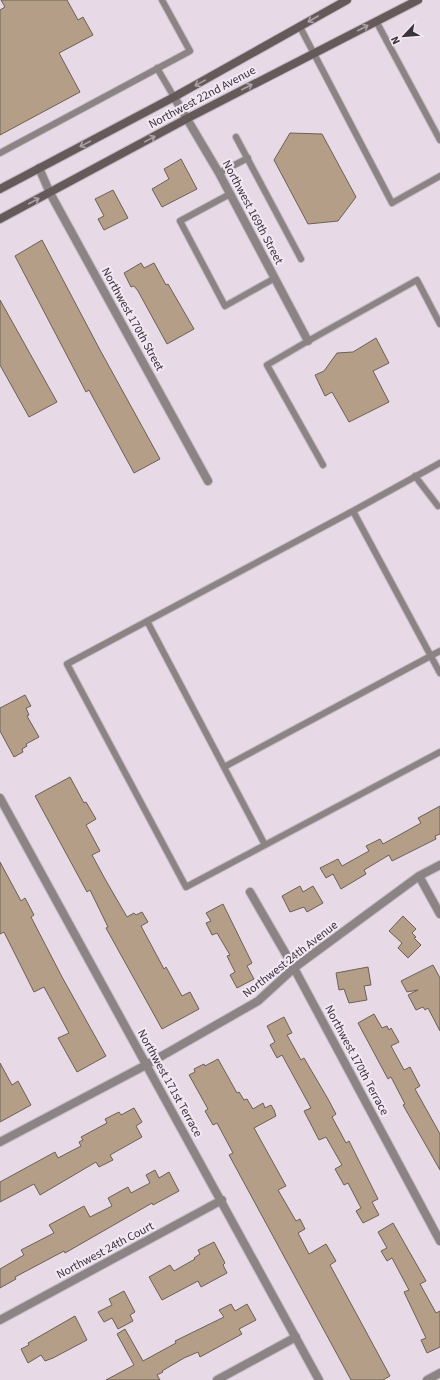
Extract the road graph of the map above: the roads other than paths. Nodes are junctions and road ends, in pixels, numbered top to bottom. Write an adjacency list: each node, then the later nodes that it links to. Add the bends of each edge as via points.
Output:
1 (162, 0): 7 (lane, via 190,51)
2 (347, 0): 5 (main road, Northwest 22nd Avenue, one-way to 5)
3 (418, 0): 4 (main road, Northwest 22nd Avenue)
4 (376, 21): 6 (main road, Northwest 22nd Avenue, one-way to 4); 11 (lane)
5 (300, 27): 6 (lane); 8 (main road, Northwest 22nd Avenue, one-way to 8)
6 (314, 52): 9 (main road, Northwest 22nd Avenue, one-way to 6); 16 (lane, via 392,203)
7 (157, 68): 8 (lane); 12 (lane)
8 (174, 97): 9 (street, Northwest 169th Street); 14 (main road, Northwest 22nd Avenue, one-way to 14)
9 (188, 118): 15 (street, Northwest 169th Street); 18 (main road, Northwest 22nd Avenue, one-way to 9)
10 (236, 137): 13 (lane)
11 (440, 140)
12 (0, 153)
13 (248, 158): 15 (lane); 21 (lane)
14 (39, 168): 17 (main road, Northwest 22nd Avenue); 18 (street, Northwest 170th Street)
15 (219, 173): 19 (street, Northwest 169th Street)
16 (440, 176)
17 (0, 189)
18 (50, 192): 20 (main road, Northwest 22nd Avenue, one-way to 18); 28 (street, Northwest 170th Street)
19 (230, 194): 22 (street, Northwest 169th Street); 22 (lane, via 180,221 224,306)
20 (0, 219)
21 (301, 259)
22 (275, 278): 24 (street, Northwest 169th Street)
23 (440, 324): 24 (lane, via 417,280)
24 (308, 340): 26 (lane, via 267,365)
25 (440, 462): 27 (lane)
26 (323, 465)
27 (415, 476): 29 (lane); 30 (lane)
28 (208, 482)
29 (438, 506)
30 (353, 511): 31 (lane); 33 (lane)
31 (147, 621): 36 (lane); 38 (lane, via 67,664 186,887)
32 (440, 651): 33 (lane)
33 (431, 656): 34 (lane); 36 (lane)
34 (440, 673)
35 (440, 752): 38 (lane)
36 (224, 767): 38 (lane)
37 (0, 798): 44 (street, Northwest 171st Terrace)
38 (265, 845)
39 (440, 865): 40 (street, Northwest 24th Avenue)
40 (419, 876): 42 (street); 43 (street, Northwest 24th Avenue)
41 (250, 892): 43 (street, Northwest 170th Terrace)
42 (440, 914)
43 (294, 968): 44 (street, Northwest 24th Avenue, via 258,1002); 47 (street, Northwest 170th Terrace)
44 (146, 1064): 45 (street, Northwest 24th Avenue); 46 (street, Northwest 171st Terrace)
45 (0, 1142)
46 (222, 1200): 48 (street, Northwest 24th Court); 49 (street, Northwest 171st Terrace)
47 (440, 1241)
48 (0, 1320)
49 (296, 1337): 51 (street); 52 (street, Northwest 171st Terrace)
50 (440, 1373): 53 (street)
51 (217, 1380)
52 (318, 1380)
53 (428, 1380)

